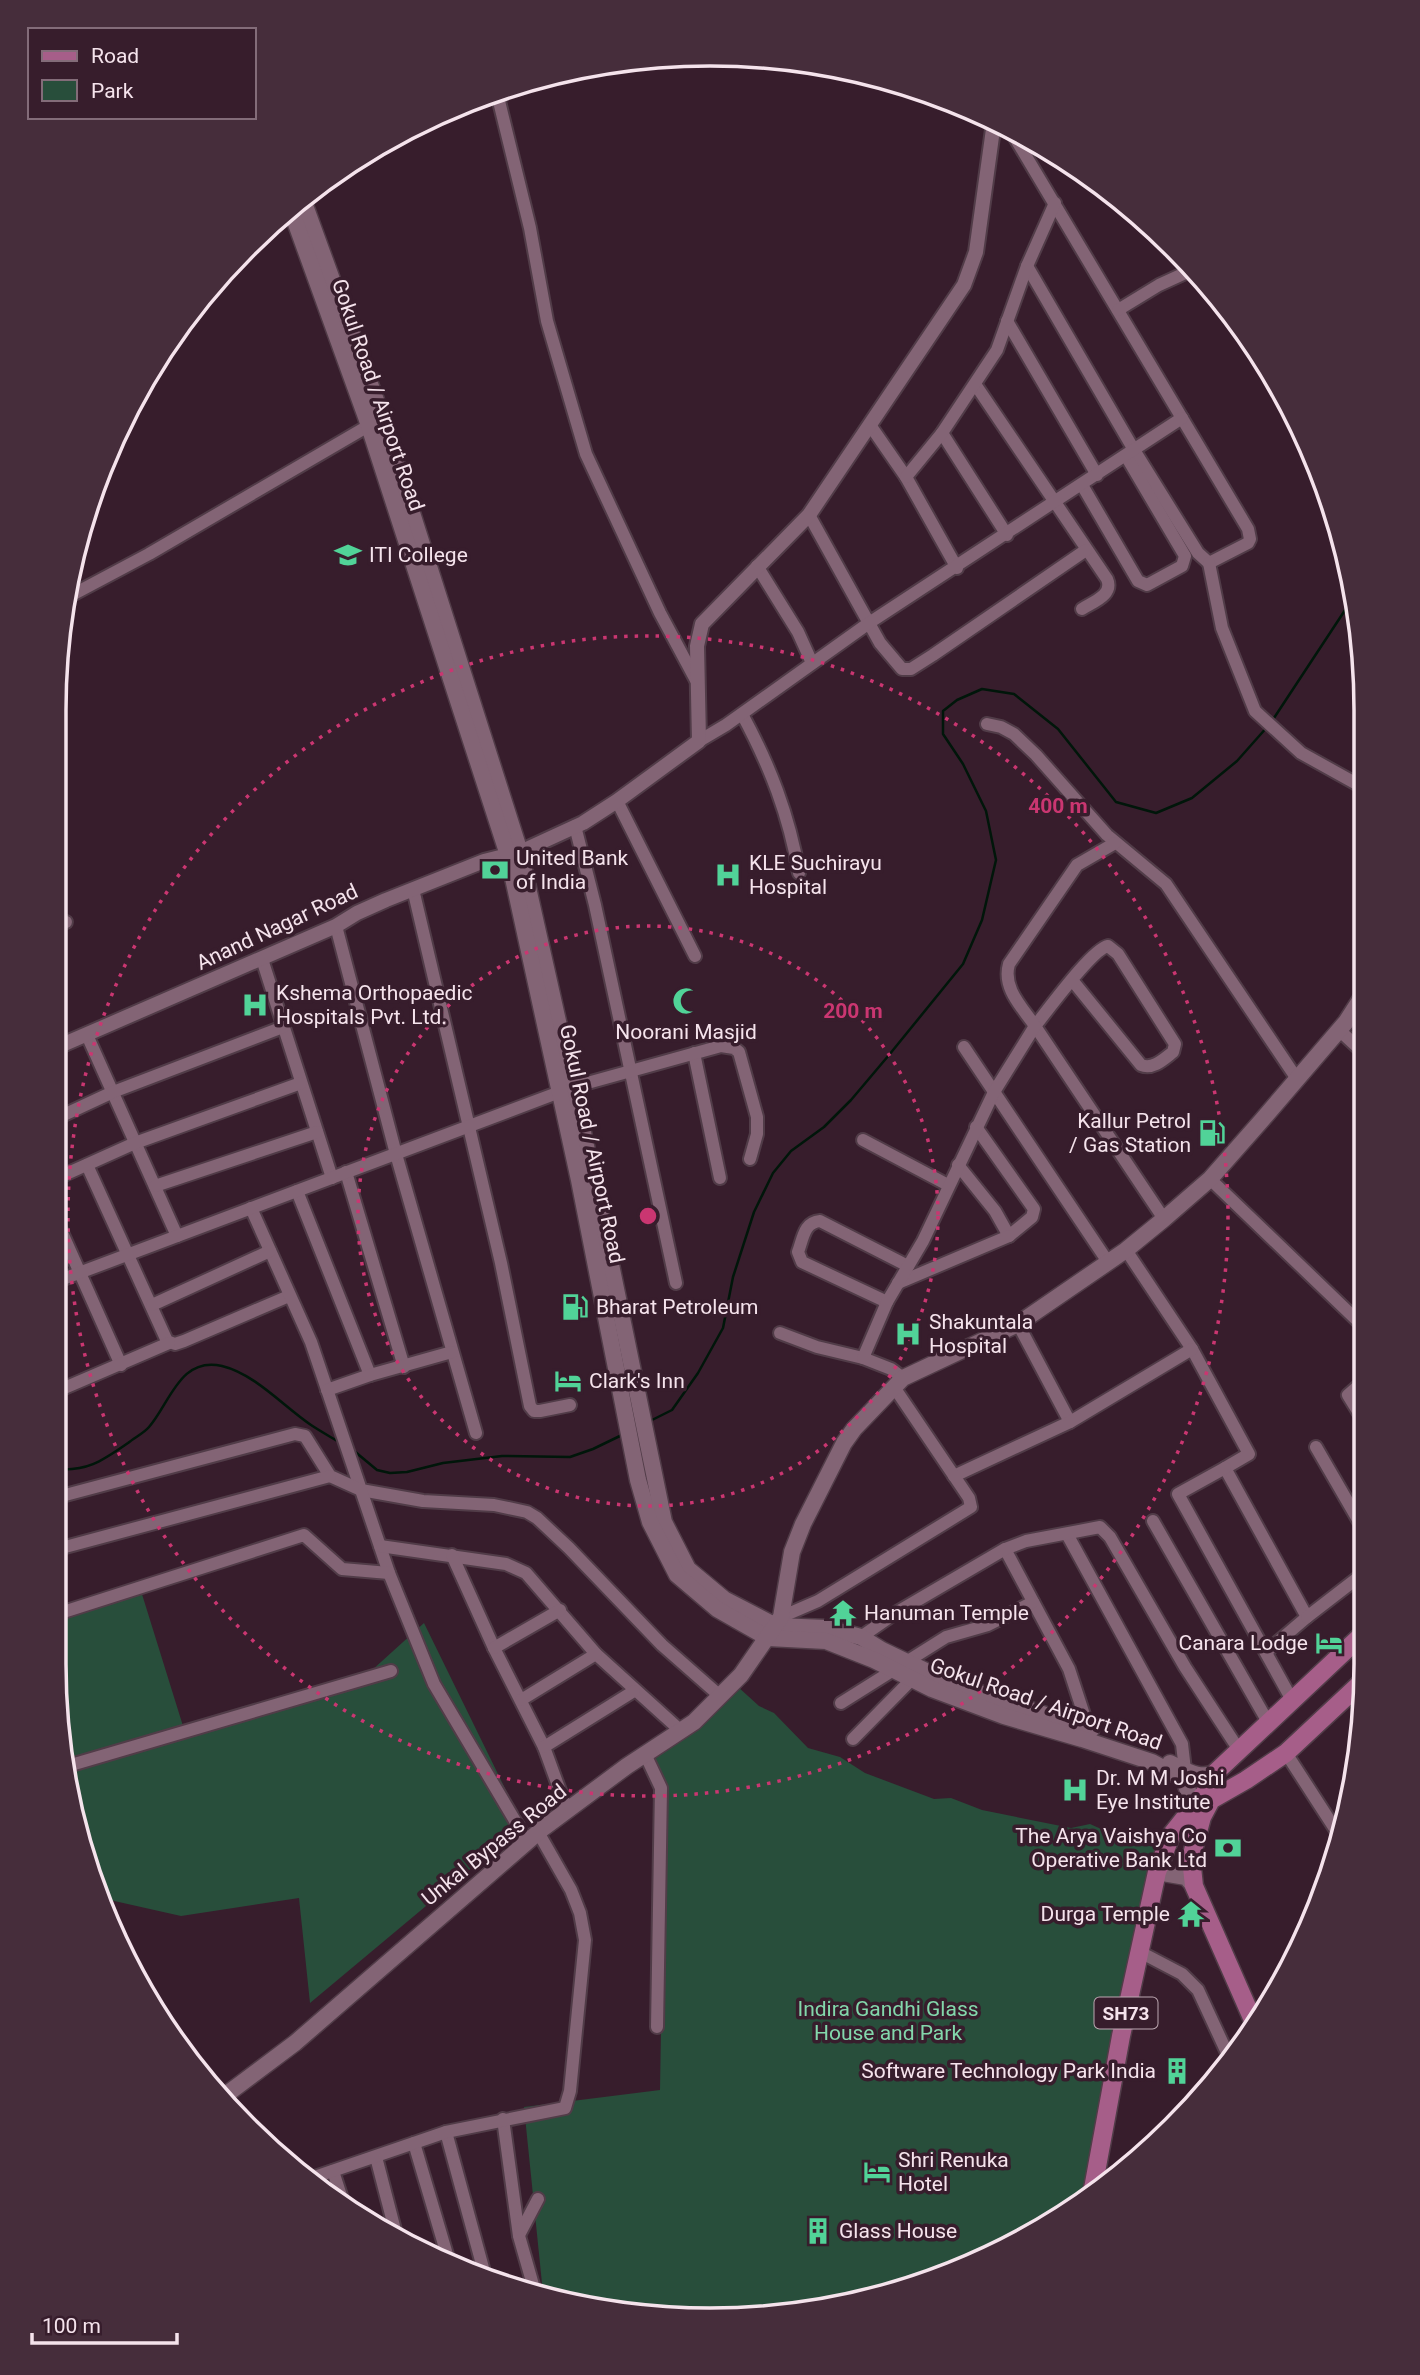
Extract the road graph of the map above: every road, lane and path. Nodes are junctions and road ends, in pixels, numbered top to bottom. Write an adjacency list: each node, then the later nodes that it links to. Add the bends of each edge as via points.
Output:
1 (500, 102): 31 (street, via 547,321 586,454)
2 (992, 132): 14 (street, via 976,252 964,285)
3 (1021, 147): 4 (street)
4 (1055, 203): 7 (street); 9 (street)
5 (306, 209): 13 (main road, Gokul Road / Airport Road)
6 (294, 219): 13 (main road, Gokul Road / Airport Road)
7 (1027, 266): 10 (street); 16 (street)
8 (1183, 274): 9 (street)
9 (1118, 310): 12 (street)
10 (1007, 321): 11 (street, via 997,350); 17 (street)
11 (975, 384): 15 (street); 20 (street)
12 (1182, 418): 16 (street); 24 (street, via 1250,534 1244,546)
13 (375, 422): 27 (street); 39 (main road, Gokul Road / Airport Road)
14 (870, 425): 18 (street); 21 (street)
15 (942, 433): 18 (street); 22 (street)
16 (1131, 453): 17 (street); 19 (street, via 1185,556 1182,566 1142,585); 24 (street, via 1198,553)
17 (1097, 475): 19 (street)
18 (906, 477): 26 (street)
19 (1082, 485): 20 (street)
20 (1056, 502): 22 (street); 23 (street)
21 (809, 515): 25 (street); 29 (street)
22 (1007, 535): 26 (street)
23 (1086, 550): 28 (street, via 1110,585 1103,596); 29 (street, via 911,669 902,669 892,660)
24 (1209, 562): 35 (street, via 1222,628 1261,719 1292,746)
25 (757, 566): 30 (street); 31 (street, via 702,624 696,646)
26 (957, 568): 29 (street)
27 (78, 592)
28 (1082, 609)
29 (869, 623): 30 (street)
30 (812, 663): 32 (street)
31 (698, 684): 34 (street)
32 (742, 714): 34 (street); 40 (street, via 771,773 792,834)
33 (987, 724): 38 (street, via 1014,734)
34 (699, 741): 36 (street, Anand Nagar Road)
35 (1354, 782)
36 (617, 801): 37 (street, Anand Nagar Road); 43 (street)
37 (575, 826): 39 (street, Anand Nagar Road); 57 (street)
38 (1115, 843): 49 (street, via 1077,865 1009,964 1007,982); 58 (street, via 1166,884)
39 (514, 853): 41 (street, Anand Nagar Road); 60 (main road, Gokul Road / Airport Road)
40 (799, 873)
41 (413, 889): 42 (street, Anand Nagar Road); 64 (street)
42 (336, 926): 44 (street, Anand Nagar Road); 69 (street)
43 (695, 956)
44 (262, 959): 50 (street); 52 (street, Anand Nagar Road)
45 (1072, 981): 45 (street, via 1102,947 1114,948 1172,1039 1173,1052 1150,1067 1141,1065); 49 (street)
46 (1354, 1010): 47 (main road)
47 (1351, 1015): 48 (street); 51 (main road)
48 (1354, 1018)
49 (1035, 1026): 62 (street); 82 (street)
50 (283, 1027): 59 (street); 61 (street)
51 (1339, 1030): 54 (street); 58 (main road)
52 (87, 1035): 53 (street, Anand Nagar Road); 61 (street)
53 (66, 1044)
54 (1354, 1044)
55 (964, 1047): 62 (street)
56 (694, 1053): 57 (street); 70 (street, via 728,1045 739,1052 757,1117); 76 (street)
57 (631, 1070): 60 (street); 93 (street)
58 (1297, 1079): 77 (main road)
59 (301, 1083): 66 (street); 68 (street)
60 (566, 1090): 64 (street); 135 (main road, Gokul Road / Airport Road, via 658,1524 688,1569 724,1599)
61 (113, 1092): 63 (street); 68 (street)
62 (994, 1092): 65 (street); 89 (street)
63 (66, 1114)
64 (468, 1126): 69 (street); 112 (street, via 530,1406 540,1411)
65 (976, 1128): 72 (street); 84 (street, via 1034,1209 1032,1217)
66 (317, 1132): 75 (street); 79 (street)
67 (863, 1140): 78 (street)
68 (135, 1143): 71 (street); 79 (street)
69 (396, 1154): 73 (street); 103 (street)
70 (750, 1159)
71 (87, 1165): 74 (street); 88 (street)
72 (958, 1165): 78 (street); 84 (street)
73 (346, 1172): 75 (street); 106 (street)
74 (66, 1174)
75 (332, 1178): 80 (street)
76 (720, 1178)
77 (1210, 1179): 82 (main road); 98 (street)
78 (948, 1185): 90 (street)
79 (155, 1186): 83 (street)
80 (297, 1191): 81 (street); 107 (street)
81 (251, 1208): 83 (street); 87 (street)
82 (1164, 1219): 86 (main road)
83 (177, 1236): 88 (street)
84 (1009, 1236): 94 (street)
85 (66, 1241): 91 (street)
86 (1126, 1250): 89 (main road); 102 (street)
87 (270, 1251): 95 (street); 97 (street)
88 (129, 1254): 91 (street); 97 (street)
89 (1108, 1262): 99 (main road)
90 (908, 1266): 94 (street); 96 (street, via 820,1221 808,1226 798,1252 802,1262)
91 (80, 1272): 92 (street); 105 (street)
92 (66, 1278)
93 (676, 1283)
94 (898, 1283): 96 (street)
95 (289, 1296): 101 (street, via 184,1341); 111 (street)
96 (887, 1302): 104 (street)
97 (152, 1305): 101 (street)
98 (1354, 1317)
99 (1018, 1324): 108 (main road); 114 (street)
100 (780, 1333): 104 (street)
101 (169, 1343): 105 (street)
102 (1192, 1349): 114 (street); 117 (street, via 1249,1454)
103 (452, 1352): 106 (street); 115 (street)
104 (863, 1358): 108 (street, via 891,1369)
105 (121, 1365): 109 (street)
106 (404, 1367): 107 (street)
107 (370, 1375): 111 (street)
108 (899, 1383): 119 (street); 135 (main road, via 844,1443 792,1552)
109 (66, 1388)
110 (1354, 1390): 113 (street, via 1348,1395)
111 (327, 1391): 120 (street)
112 (570, 1405)
113 (1354, 1405)
114 (1070, 1422): 119 (street)
115 (475, 1433)
116 (1316, 1447): 122 (street)
117 (1226, 1468): 134 (street); 139 (street, via 1178,1494)
118 (330, 1476): 120 (street); 121 (street, via 307,1439 298,1434); 126 (street)
119 (954, 1476): 135 (street, via 971,1503 967,1511)
120 (361, 1489): 125 (street); 146 (street, via 527,1512 662,1646)
121 (66, 1495)
122 (1354, 1513)
123 (1153, 1521): 150 (street)
124 (1067, 1534): 127 (street); 155 (street, via 1094,1527 1105,1531); 159 (street, via 1182,1744)
125 (380, 1546): 128 (street); 129 (street)
126 (66, 1547)
127 (1005, 1549): 131 (street); 136 (street)
128 (452, 1555): 132 (street, via 518,1568); 138 (street)
129 (389, 1573): 133 (street, via 342,1569 304,1535); 164 (street, via 439,1695)
130 (1354, 1581): 134 (street)
131 (1033, 1602): 141 (street, via 988,1625 946,1637); 151 (street, via 1069,1669)
132 (560, 1610): 138 (street); 140 (street)
133 (66, 1611)
134 (1307, 1618): 139 (street)
135 (775, 1627): 136 (main road, Gokul Road / Airport Road, via 827,1628); 141 (main road, Gokul Road / Airport Road); 146 (main road, Unkal Bypass Road)
136 (861, 1637): 141 (main road, Gokul Road / Airport Road)
137 (1354, 1642): 148 (main road, SH73)
138 (494, 1648): 147 (street)
139 (1266, 1652): 148 (street)
140 (596, 1654): 145 (street); 147 (street)
141 (901, 1666): 143 (main road, Gokul Road / Airport Road); 149 (street); 151 (main road, Gokul Road / Airport Road)
142 (391, 1671): 158 (street)
143 (912, 1679): 153 (street); 159 (main road, Gokul Road / Airport Road, via 1004,1716)
144 (1353, 1690): 156 (main road, SH73)
145 (634, 1691): 152 (street); 154 (street)
146 (720, 1696): 152 (main road, Unkal Bypass Road)
147 (521, 1700): 154 (street)
148 (1292, 1700): 150 (main road, SH73)
149 (841, 1703)
150 (1268, 1722): 155 (main road, SH73)
151 (1089, 1730): 159 (main road, Gokul Road / Airport Road)
152 (681, 1731): 157 (main road, Unkal Bypass Road)
153 (853, 1739)
154 (544, 1747): 162 (street)
155 (1239, 1750): 160 (main road, SH73)
156 (1286, 1753): 161 (main road, SH73, via 1246,1780); 163 (street)
157 (645, 1754): 162 (main road, Unkal Bypass Road); 169 (street, via 661,1788)
158 (74, 1764)
159 (1177, 1769): 160 (main road, Gokul Road / Airport Road, via 1205,1777); 161 (main road)
160 (1216, 1772): 161 (main road, SH73)
161 (1204, 1799): 165 (main road, SH73, via 1171,1835); 166 (main road, SH73, via 1193,1843)
162 (567, 1810): 164 (main road, Unkal Bypass Road)
163 (1333, 1826)
164 (532, 1837): 171 (main road, Unkal Bypass Road, via 295,2043); 172 (street, via 571,1890 585,1940 570,2091 565,2108)
165 (1157, 1872): 166 (main road, via 1186,1877); 167 (main road, SH73)
166 (1194, 1886): 168 (main road, SH73)
167 (1140, 1952): 170 (street, via 1182,1974 1198,1990); 178 (main road, SH73)
168 (1250, 2014)
169 (657, 2027)
170 (1226, 2050)
171 (229, 2092)
172 (503, 2119): 173 (street); 182 (street)
173 (446, 2132): 174 (street); 184 (street)
174 (414, 2143): 175 (street); 183 (street)
175 (376, 2157): 176 (street); 181 (street)
176 (332, 2171): 177 (street); 179 (street)
177 (318, 2176)
178 (1095, 2181)
179 (339, 2191)
180 (538, 2199): 182 (street)
181 (394, 2225)
182 (519, 2236): 185 (street)
183 (446, 2252)
184 (483, 2267)
185 (533, 2284)

